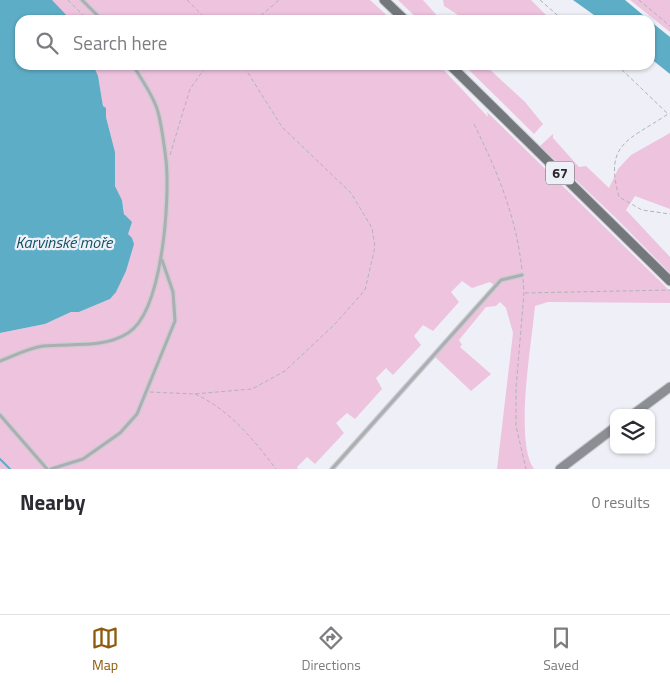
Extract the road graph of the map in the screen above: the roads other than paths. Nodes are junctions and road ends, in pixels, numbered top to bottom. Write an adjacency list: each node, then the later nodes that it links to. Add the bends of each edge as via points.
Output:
1 (82, 0): 3 (lane)
2 (384, 0): 4 (main road)
3 (97, 15)
4 (399, 15)
5 (136, 70): 7 (lane, via 157,110 166,161)
6 (455, 70): 9 (main road, 67)
7 (161, 260): 10 (lane, via 150,303 129,332 100,343 41,346); 15 (lane, via 173,292 175,321 137,414 120,433 82,459)
8 (522, 275): 16 (lane, via 501,280)
9 (670, 281)
10 (0, 361)
11 (670, 387): 12 (main road)
12 (640, 409)
13 (0, 415): 15 (lane)
14 (610, 431): 17 (main road)
15 (49, 469)
16 (332, 469)
17 (560, 469)

